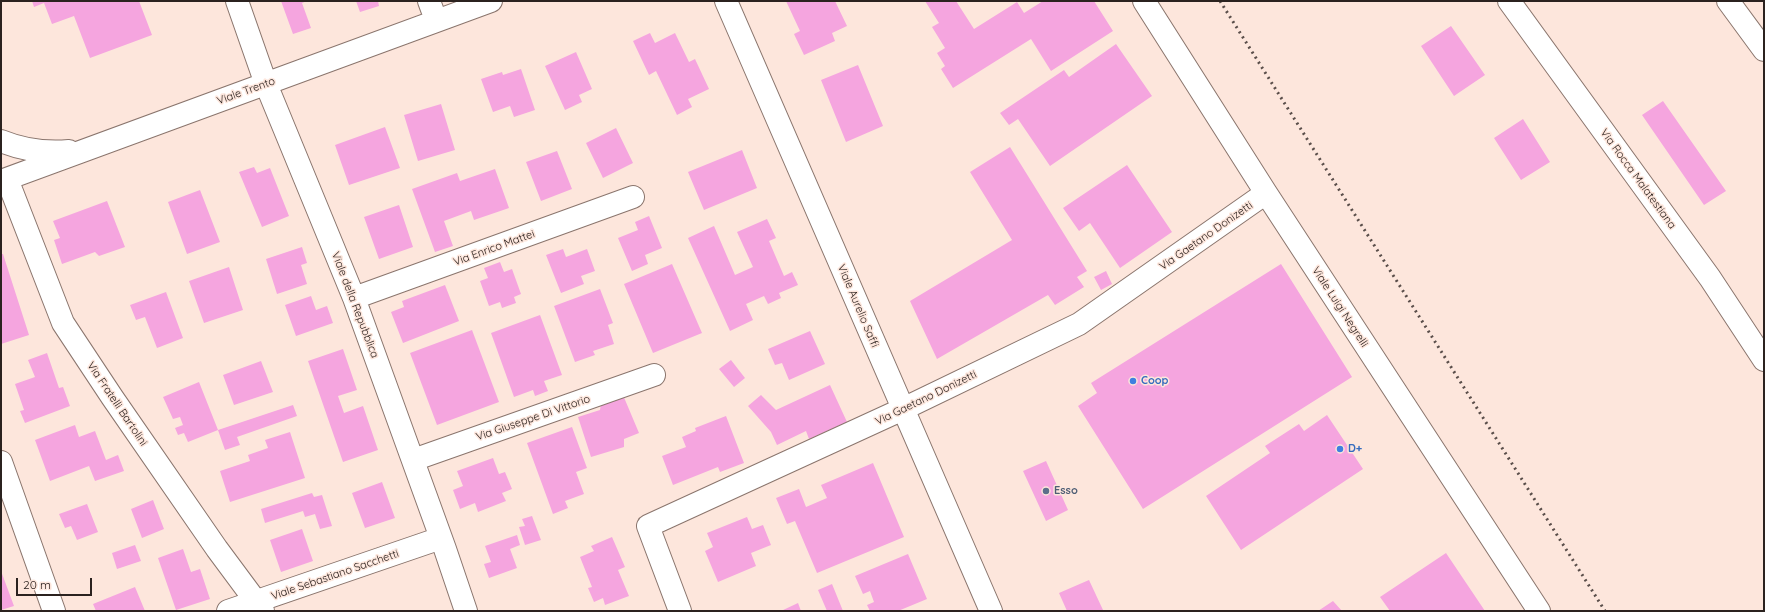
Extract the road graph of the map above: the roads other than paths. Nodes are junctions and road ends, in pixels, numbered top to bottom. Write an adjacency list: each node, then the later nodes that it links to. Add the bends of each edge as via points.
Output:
1 (237, 1): 9 (street, Viale della Repubblica)
2 (491, 1): 7 (street, Viale Trento)
3 (726, 1): 20 (street, Viale Aurelio Saffi)
4 (1144, 1): 15 (street, Viale Luigi Negrelli)
5 (1508, 1): 18 (street, Via Rocca Malatestiana, via 1710,278)
6 (1728, 1): 8 (street)
7 (433, 11): 9 (street, Viale Trento)
8 (1764, 50)
9 (266, 84): 12 (street, Viale Trento); 17 (street, Viale della Repubblica)
10 (1, 125): 13 (street)
11 (1, 141): 13 (street, via 15,147)
12 (86, 150): 13 (street); 14 (street, Viale Trento)
13 (39, 151)
14 (4, 180): 24 (street, Via Fratelli Bartolini, via 63,323)
15 (1266, 193): 20 (street, Via Gaetano Donizetti, via 1079,324); 30 (street, Viale Luigi Negrelli)
16 (633, 197): 17 (street, Via Enrico Mattei)
17 (354, 298): 21 (street, Viale della Repubblica)
18 (1764, 360)
19 (654, 375): 21 (street, Via Giuseppe Di Vittorio)
20 (903, 409): 28 (street, Via Gaetano Donizetti, via 648,526); 29 (street, Viale Aurelio Saffi)
21 (413, 460): 23 (street, Viale della Repubblica)
22 (1, 462): 25 (street)
23 (441, 538): 24 (street, Viale Sebastiano Sacchetti); 27 (street, Viale della Repubblica)
24 (259, 606): 26 (street, Viale Sebastiano Sacchetti)
25 (54, 611)
26 (228, 611)
27 (466, 611)
28 (680, 611)
29 (991, 611)
30 (1539, 611)

